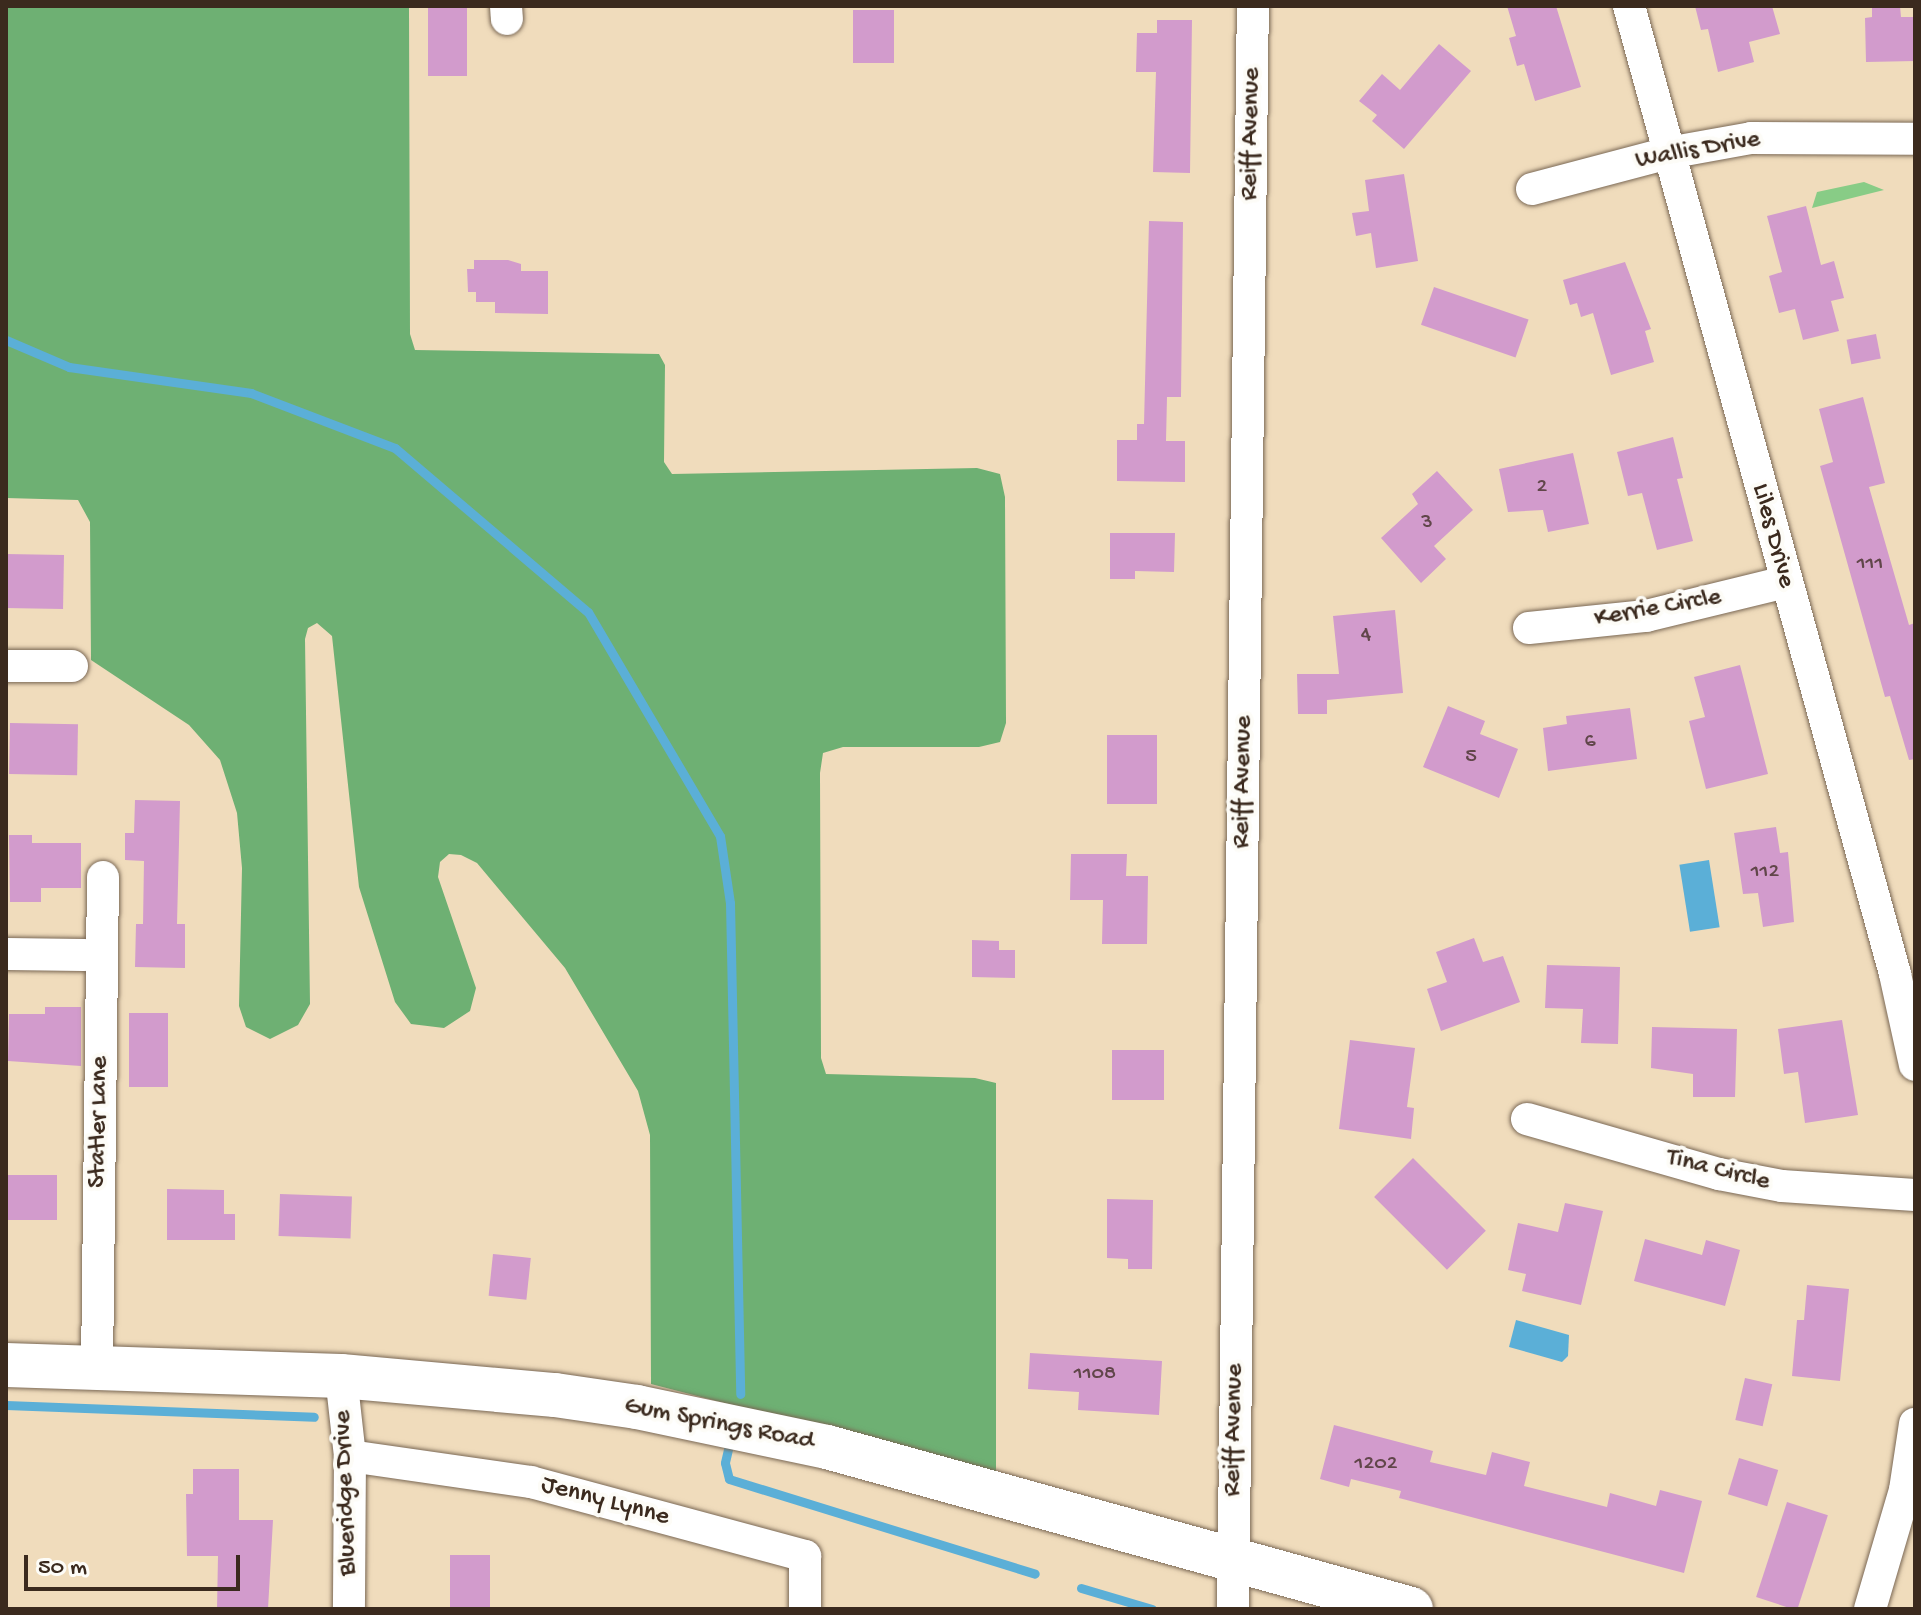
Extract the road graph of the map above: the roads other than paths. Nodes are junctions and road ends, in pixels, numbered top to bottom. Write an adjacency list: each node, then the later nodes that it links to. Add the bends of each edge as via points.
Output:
1 (1253, 6): 21 (street, Reiff Avenue)
2 (1629, 6): 4 (street, Liles Drive)
3 (1915, 139): 4 (street, Wallis Drive, via 1751,138)
4 (1668, 153): 5 (street, Wallis Drive); 6 (street, Liles Drive)
5 (1532, 189)
6 (1785, 582): 7 (street, Kerrie Circle, via 1646,616); 13 (street, Liles Drive)
7 (1529, 628)
8 (6, 666): 9 (street)
9 (72, 666)
10 (103, 877): 17 (street, Statler Lane)
11 (6, 954): 12 (street)
12 (85, 955)
13 (1915, 1065)
14 (1527, 1119): 15 (street, Tina Circle, via 1732,1177 1782,1186)
15 (1915, 1195)
16 (6, 1365): 17 (main road, Gum Springs Road)
17 (97, 1368): 18 (main road, Gum Springs Road)
18 (341, 1376): 20 (street, Blueridge Drive); 21 (main road, Gum Springs Road, via 637,1407 827,1447)
19 (1915, 1424): 26 (street, via 1905,1490)
20 (350, 1456): 22 (street, Blueridge Drive); 23 (street, Jenny Lynne, via 531,1482 805,1556)
21 (1234, 1559): 24 (street, Reiff Avenue); 25 (main road, Gum Springs Road)
22 (349, 1609)
23 (805, 1609)
24 (1233, 1609)
25 (1411, 1609)
26 (1870, 1609)

